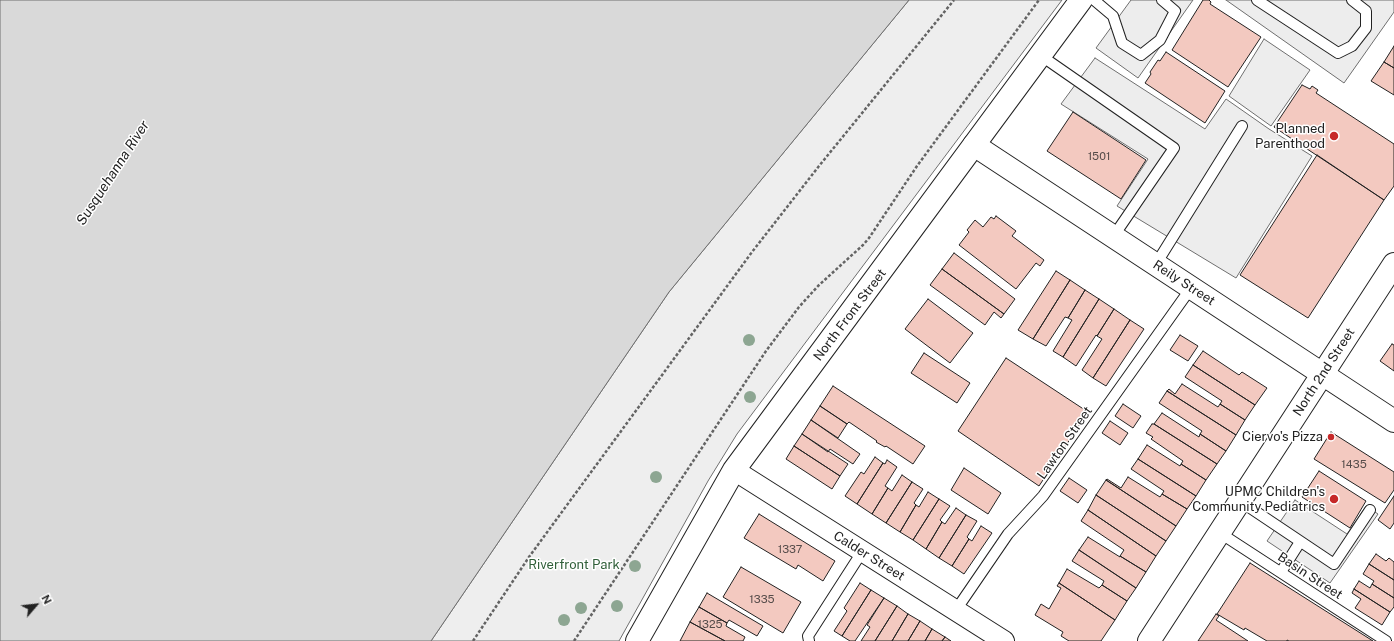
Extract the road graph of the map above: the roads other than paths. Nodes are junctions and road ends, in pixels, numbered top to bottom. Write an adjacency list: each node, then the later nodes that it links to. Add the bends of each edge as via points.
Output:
1 (1081, 0): 6 (main road, North Front Street)
2 (1094, 0): 3 (lane, via 1113,16 1122,44 1141,55 1160,40 1175,11)
3 (1162, 0)
4 (1257, 0): 5 (lane, via 1338,53 1352,46 1366,28 1366,11)
5 (1352, 0)
6 (1040, 55): 8 (main road, North Front Street); 9 (lane, via 1174,148)
7 (1242, 126): 10 (lane)
8 (974, 145): 9 (main road, Reily Street); 15 (main road, North Front Street)
9 (1113, 237): 10 (main road, Reily Street)
10 (1156, 264): 12 (main road, Reily Street)
11 (1394, 264): 13 (main road, North 2nd Street)
12 (1191, 288): 13 (main road, Reily Street); 22 (lane, Lawton Street, via 1043,496 1008,534)
13 (1323, 374): 14 (main road, Reily Street); 16 (main road, North 2nd Street)
14 (1394, 421)
15 (734, 470): 20 (street, Calder Street); 24 (main road, North Front Street)
16 (1240, 502): 18 (main road, North 2nd Street); 19 (lane)
17 (1370, 510): 19 (lane, via 1334,564)
18 (1220, 532): 21 (lane, Basin Street); 23 (main road, North 2nd Street)
19 (1300, 542): 21 (lane)
20 (862, 552): 22 (street, Calder Street); 25 (lane, via 808,636)
21 (1282, 572): 27 (lane, Basin Street)
22 (956, 610): 26 (street, Calder Street)
23 (1151, 640)
24 (636, 641)
25 (808, 641)
26 (1004, 641)
27 (1386, 641)

